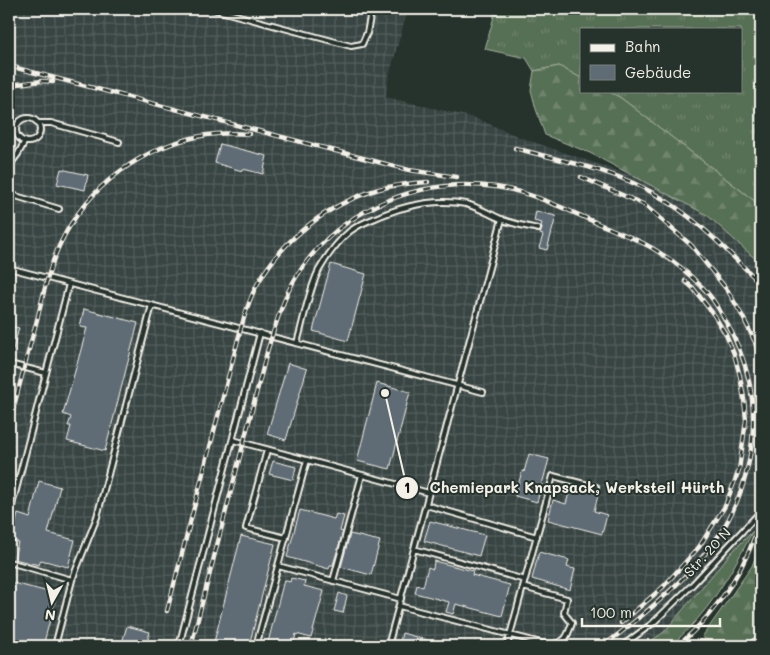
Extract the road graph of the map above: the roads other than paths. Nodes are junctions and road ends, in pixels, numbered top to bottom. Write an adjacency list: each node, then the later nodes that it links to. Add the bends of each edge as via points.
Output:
1 (213, 9): 2 (lane, via 351,46 362,44 367,34)
2 (370, 9)
3 (38, 123): 4 (lane, via 40,131 36,138); 4 (lane, via 28,118 21,120 17,134); 5 (lane, via 51,123)
4 (25, 141): 6 (lane)
5 (119, 142)
6 (9, 166)
7 (9, 194): 8 (lane)
8 (59, 209)
9 (502, 220): 10 (lane); 15 (lane, via 467,204 435,202 393,211 363,223 342,238 320,269); 18 (lane)
10 (538, 229)
11 (9, 268): 12 (lane)
12 (69, 284): 13 (lane); 17 (lane)
13 (152, 305): 14 (lane); 34 (lane, via 96,517)
14 (260, 333): 15 (lane); 20 (lane)
15 (296, 343): 18 (lane)
16 (9, 364): 17 (lane)
17 (46, 373): 28 (lane)
18 (458, 385): 19 (lane); 25 (lane)
19 (484, 392)
20 (233, 440): 21 (lane); 43 (lane)
21 (267, 450): 22 (lane); 30 (lane, via 246,528)
22 (307, 460): 23 (lane); 30 (lane)
23 (362, 475): 25 (lane); 35 (lane)
24 (596, 487): 29 (lane, via 553,476)
25 (429, 493): 26 (lane)
26 (426, 505): 29 (lane); 31 (lane)
27 (761, 511): 47 (lane, Str. 20 N, via 653,623)
28 (9, 517)
29 (537, 537): 36 (lane)
30 (286, 538): 33 (lane)
31 (414, 549): 36 (lane); 38 (lane)
32 (9, 562): 34 (lane)
33 (278, 566): 35 (lane); 44 (lane)
34 (72, 580): 42 (lane)
35 (333, 580): 38 (lane)
36 (525, 580): 37 (lane)
37 (523, 587): 40 (lane); 40 (lane, via 567,599 564,613 572,623 567,637 560,643 549,644)
38 (401, 599): 39 (lane)
39 (399, 606): 40 (lane); 45 (lane)
40 (510, 635): 46 (lane)
41 (761, 638): 48 (lane)
42 (55, 646)
43 (179, 646)
44 (256, 646)
45 (388, 646)
46 (507, 646)
47 (622, 646)
48 (748, 646)

